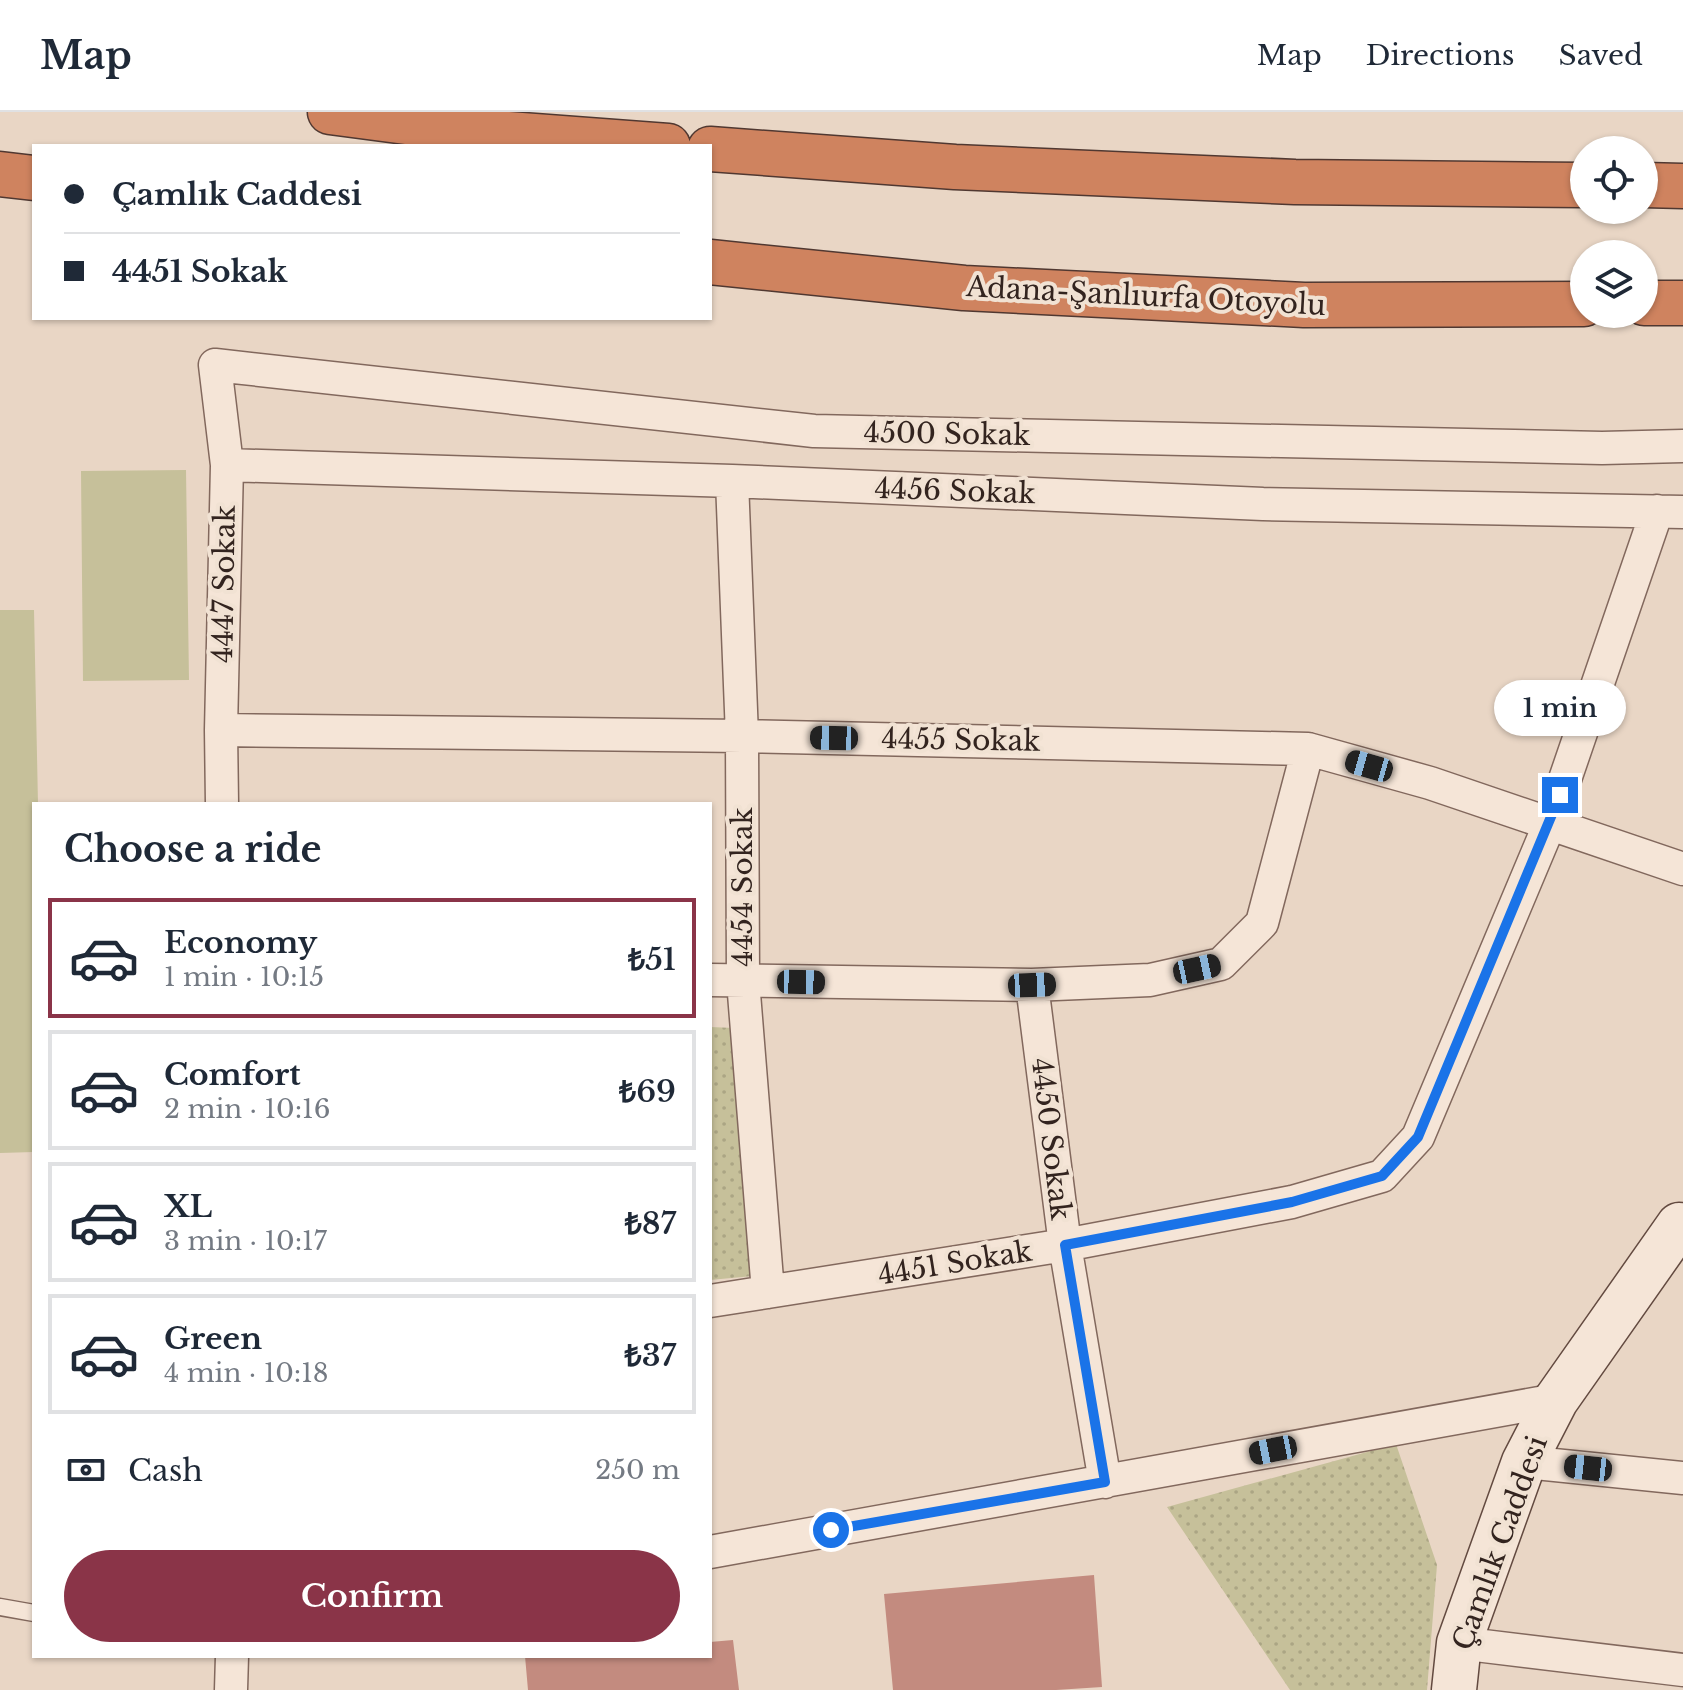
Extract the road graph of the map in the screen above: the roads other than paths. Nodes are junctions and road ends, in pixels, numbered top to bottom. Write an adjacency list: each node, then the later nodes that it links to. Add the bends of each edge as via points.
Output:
1 (330, 112): 2 (highway, via 482,132)
2 (641, 144)
3 (712, 149): 6 (highway, via 955,167 1280,181)
4 (0, 174): 5 (highway)
5 (32, 178)
6 (1570, 185)
7 (1658, 185): 8 (highway)
8 (1683, 186)
9 (712, 262): 12 (highway, Adana-Şanlıurfa Otoyolu, via 964,288 1304,305)
10 (1658, 303): 11 (highway)
11 (1683, 303)
12 (1570, 304)
13 (215, 365): 14 (street, 4500 Sokak, via 814,431); 15 (street, 4447 Sokak)
14 (1683, 446)
15 (227, 465): 16 (street, 4456 Sokak); 18 (street, 4447 Sokak)
16 (732, 481): 17 (street, 4456 Sokak, via 1263,504); 19 (street, 4454 Sokak)
17 (1670, 512): 22 (street, 4451 Sokak)
18 (221, 730): 19 (street, 4455 Sokak); 21 (street, 4447 Sokak)
19 (742, 736): 20 (street, 4455 Sokak); 25 (street, 4454 Sokak)
20 (1308, 749): 22 (street, 4455 Sokak); 26 (street, via 1262,923 1221,964 1150,980)
21 (222, 802)
22 (1550, 823): 23 (street, 4455 Sokak); 28 (street, 4451 Sokak, via 1418,1137 1382,1176 1292,1202)
23 (1683, 869)
24 (712, 980): 25 (street)
25 (743, 981): 26 (street); 29 (street, 4454 Sokak)
26 (1032, 985): 28 (street, 4450 Sokak)
27 (1682, 1218): 31 (main road, Çamlık Caddesi)
28 (1065, 1245): 29 (street, 4451 Sokak); 34 (street, 4450 Sokak)
29 (768, 1292): 30 (street, 4451 Sokak)
30 (712, 1301)
31 (1556, 1400): 32 (main road, Çamlık Caddesi); 34 (street, Çamlık Caddesi)
32 (1524, 1462): 33 (street); 38 (main road, Çamlık Caddesi)
33 (1683, 1478)
34 (1105, 1482): 35 (street, Çamlık Caddesi)
35 (712, 1552)
36 (0, 1607): 37 (lane)
37 (32, 1613)
38 (1459, 1643): 40 (street); 42 (main road, Çamlık Caddesi)
39 (232, 1658): 41 (street)
40 (1683, 1670)
41 (231, 1690)
42 (1454, 1690)

